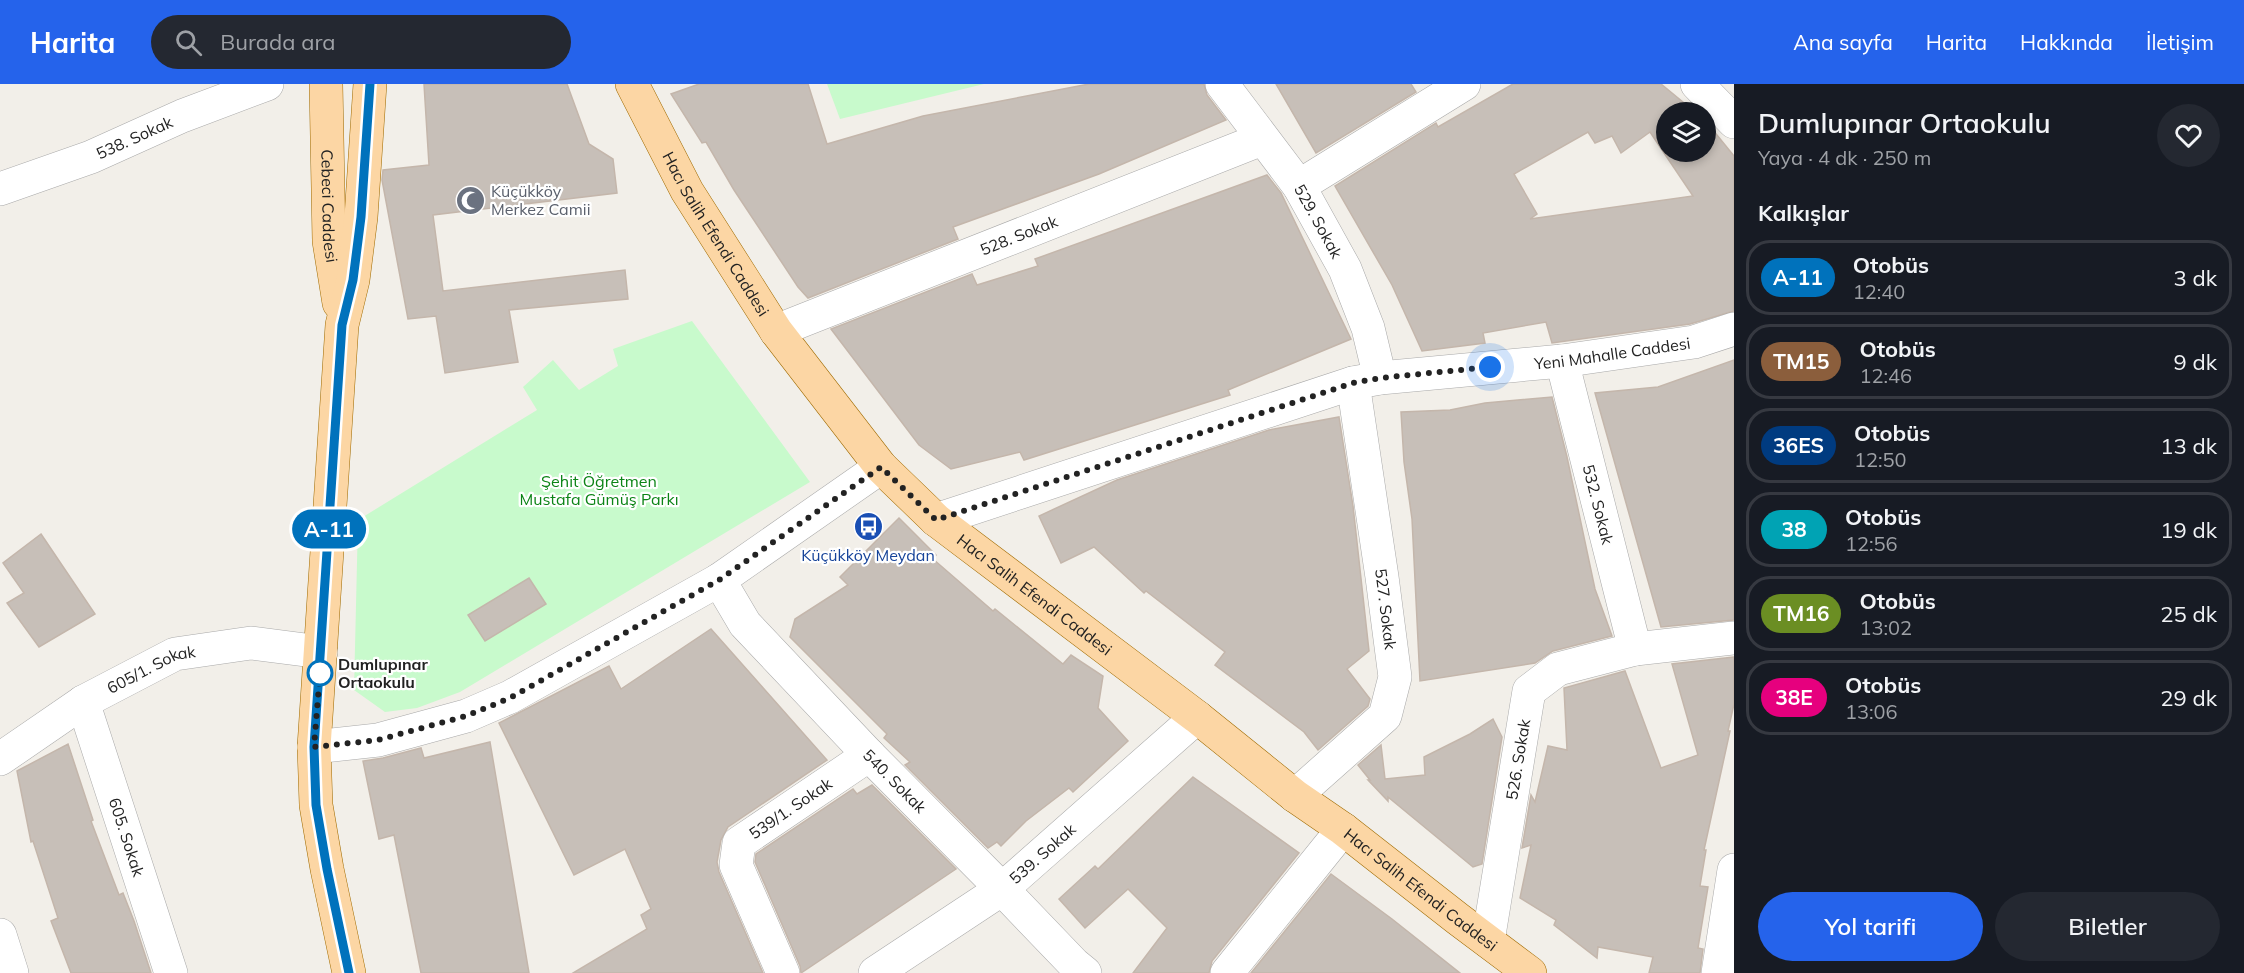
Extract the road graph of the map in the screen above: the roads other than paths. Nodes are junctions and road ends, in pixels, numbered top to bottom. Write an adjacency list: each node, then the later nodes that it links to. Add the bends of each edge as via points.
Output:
1 (267, 84): 11 (street, 538. Sokak, via 182,116 91,157)
2 (326, 84): 12 (main road, Cebeci Caddesi, via 329,241)
3 (632, 84): 14 (main road, Hacı Salih Efendi Caddesi, via 687,191)
4 (1222, 84): 9 (street, 529. Sokak)
5 (1464, 84): 10 (street)
6 (1697, 84): 8 (street)
7 (365, 90): 12 (main road, Cebeci Caddesi, via 361,217 353,280)
8 (1734, 122)
9 (1262, 139): 10 (street, 529. Sokak); 14 (street, 528. Sokak)
10 (1299, 186): 16 (street, 529. Sokak, via 1345,269 1368,328)
11 (0, 189)
12 (342, 325): 22 (main road, Cebeci Caddesi)
13 (1734, 329): 15 (street, Yeni Mahalle Caddesi, via 1694,342)
14 (776, 331): 17 (main road, Hacı Salih Efendi Caddesi)
15 (1562, 361): 16 (street, Yeni Mahalle Caddesi); 21 (street, 532. Sokak)
16 (1367, 380): 18 (street, Yeni Mahalle Caddesi); 28 (street, 527. Sokak, via 1382,577 1395,677 1385,716)
17 (881, 467): 18 (main road, Hacı Salih Efendi Caddesi); 19 (street)
18 (936, 520): 24 (main road, Hacı Salih Efendi Caddesi)
19 (719, 580): 25 (street, via 510,698 466,716 378,740); 26 (street, 540. Sokak, via 745,624)
20 (1734, 638): 21 (street, 526. Sokak)
21 (1635, 649): 33 (street, 526. Sokak, via 1558,669 1529,692)
22 (321, 652): 23 (street, 605/1. Sokak, via 251,643 175,654); 25 (main road, Cebeci Caddesi)
23 (83, 702): 27 (street, 605/1. Sokak); 35 (street, 605. Sokak)
24 (1197, 717): 28 (main road, Hacı Salih Efendi Caddesi); 31 (street, 539. Sokak)
25 (314, 747): 36 (main road, Cebeci Caddesi, via 316,805)
26 (868, 755): 31 (street, 540. Sokak); 37 (street, 539/1. Sokak, via 739,843 735,865)
27 (0, 759)
28 (1295, 796): 29 (main road, Hacı Salih Efendi Caddesi)
29 (1343, 829): 33 (main road, Hacı Salih Efendi Caddesi); 40 (street)
30 (1734, 870): 42 (street)
31 (1002, 889): 38 (street, 539. Sokak); 39 (street, 540. Sokak)
32 (0, 936): 34 (street)
33 (1488, 941): 41 (main road, Hacı Salih Efendi Caddesi)
34 (12, 973)
35 (171, 973)
36 (349, 973)
37 (783, 973)
38 (875, 973)
39 (1085, 973)
40 (1227, 973)
41 (1530, 973)
42 (1718, 973)

